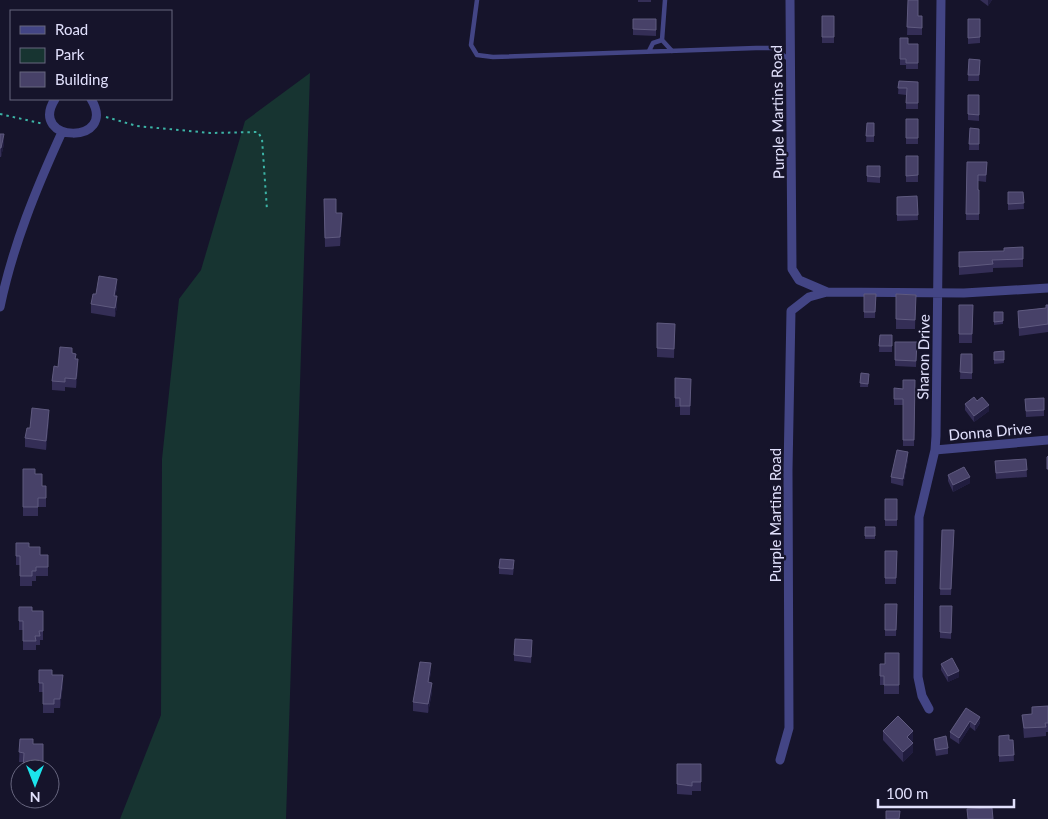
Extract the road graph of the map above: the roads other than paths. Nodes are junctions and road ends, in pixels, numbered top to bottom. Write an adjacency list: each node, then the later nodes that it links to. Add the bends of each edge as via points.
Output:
1 (477, 0): 7 (lane, via 471,45 477,55)
2 (665, 0): 5 (lane)
3 (790, 0): 8 (street, Purple Martins Road)
4 (941, 0): 14 (street, Sharon Drive)
5 (662, 40): 6 (lane); 7 (lane, via 652,43)
6 (672, 50): 7 (lane); 8 (lane, via 773,48)
7 (649, 51)
8 (790, 60): 13 (street, Purple Martins Road, via 792,269 799,280)
9 (55, 100): 11 (street, via 51,107 53,122)
10 (91, 100): 11 (street, via 96,114 90,128 76,135)
11 (62, 132): 15 (street, via 30,203 8,270)
12 (1048, 288): 14 (street, Purple Martins Road)
13 (827, 292): 14 (street, Purple Martins Road); 19 (street, Purple Martins Road, via 809,297 791,311 789,728)
14 (938, 294): 17 (street, Sharon Drive)
15 (0, 307)
16 (1048, 440): 17 (street, Donna Drive)
17 (935, 450): 18 (street, Sharon Drive, via 919,517 918,677)
18 (929, 709)
19 (780, 760)

